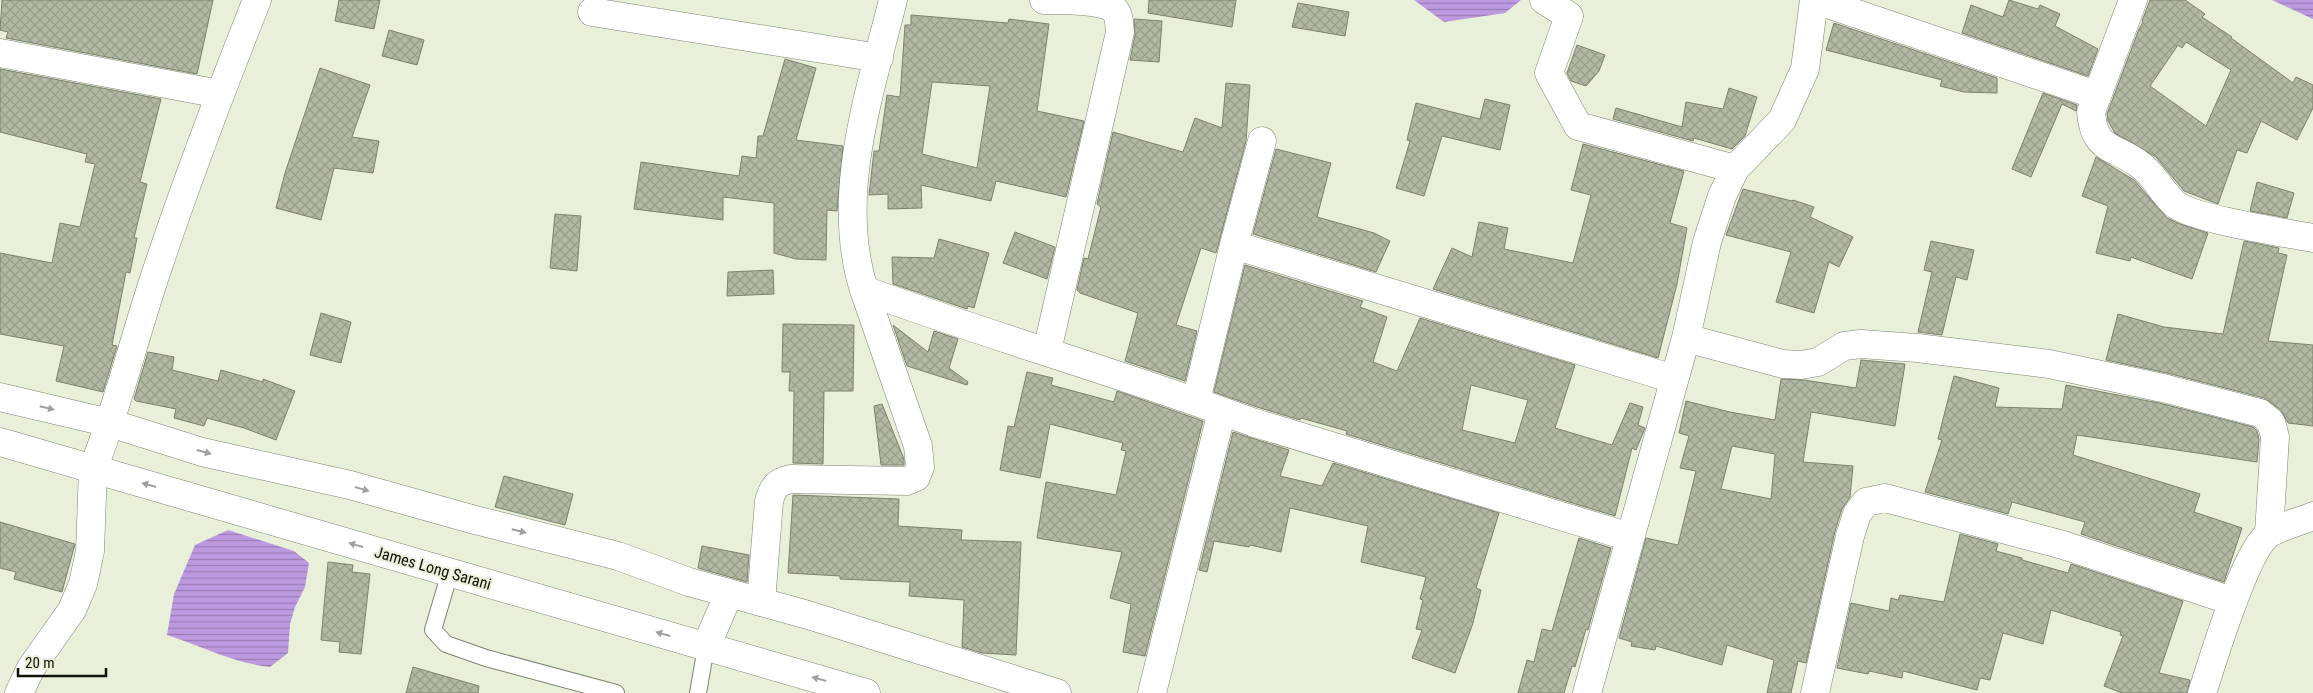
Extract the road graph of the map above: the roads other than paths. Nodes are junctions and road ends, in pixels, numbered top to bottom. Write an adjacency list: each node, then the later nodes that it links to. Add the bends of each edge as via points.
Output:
1 (257, 0): 10 (street)
2 (893, 0): 9 (street)
3 (1044, 0): 18 (street, via 1098,2 1113,8 1119,18 1120,32)
4 (1544, 0): 13 (street, via 1569,16 1549,72 1578,126)
5 (1815, 0): 11 (street); 13 (street, via 1805,69 1782,120)
6 (2133, 0): 11 (street)
7 (592, 12): 9 (street)
8 (0, 53): 10 (street)
9 (879, 58): 16 (street, via 858,142 853,201 855,263)
10 (220, 94): 23 (street, via 158,267)
11 (2096, 95): 14 (street, via 2091,112 2092,128 2100,142 2154,176 2176,205 2237,223)
12 (1262, 141): 15 (street)
13 (1735, 169): 17 (street, via 1707,242)
14 (2313, 238)
15 (1234, 245): 19 (street); 21 (street)
16 (864, 290): 18 (street); 32 (street, via 918,446 920,467 916,477 907,481 791,479 780,482 773,488 769,501)
17 (1686, 338): 19 (street); 27 (street, via 1783,364 1818,362 1844,346 1861,344 2049,364 2260,413 2271,422 2275,437)
18 (1047, 351): 21 (street)
19 (1674, 379): 28 (street)
20 (0, 397): 23 (street, one-way to 23)
21 (1196, 401): 22 (street)
22 (1222, 411): 28 (street); 39 (street)
23 (110, 422): 25 (street); 30 (street, one-way to 30, via 202,452 350,485 618,556)
24 (0, 442): 25 (street, James Long Sarani)
25 (93, 469): 29 (street, James Long Sarani, one-way to 25); 34 (street, via 90,551 83,584 72,610 31,668)
26 (2313, 516): 27 (street)
27 (2269, 533): 31 (street, via 2257,546)
28 (1630, 537): 40 (street)
29 (450, 572): 33 (street, James Long Sarani, one-way to 29); 35 (lane, via 433,630 446,644)
30 (729, 593): 32 (street); 33 (street)
31 (2232, 601): 41 (street, via 2063,546 1885,498 1866,502 1857,514 1850,536); 42 (street)
32 (761, 602): 38 (street)
33 (706, 646): 36 (lane); 37 (street, James Long Sarani, one-way to 33)
34 (19, 693)
35 (616, 693)
36 (698, 693)
37 (866, 693)
38 (1057, 693)
39 (1152, 693)
40 (1587, 693)
41 (1815, 693)
42 (2202, 693)

